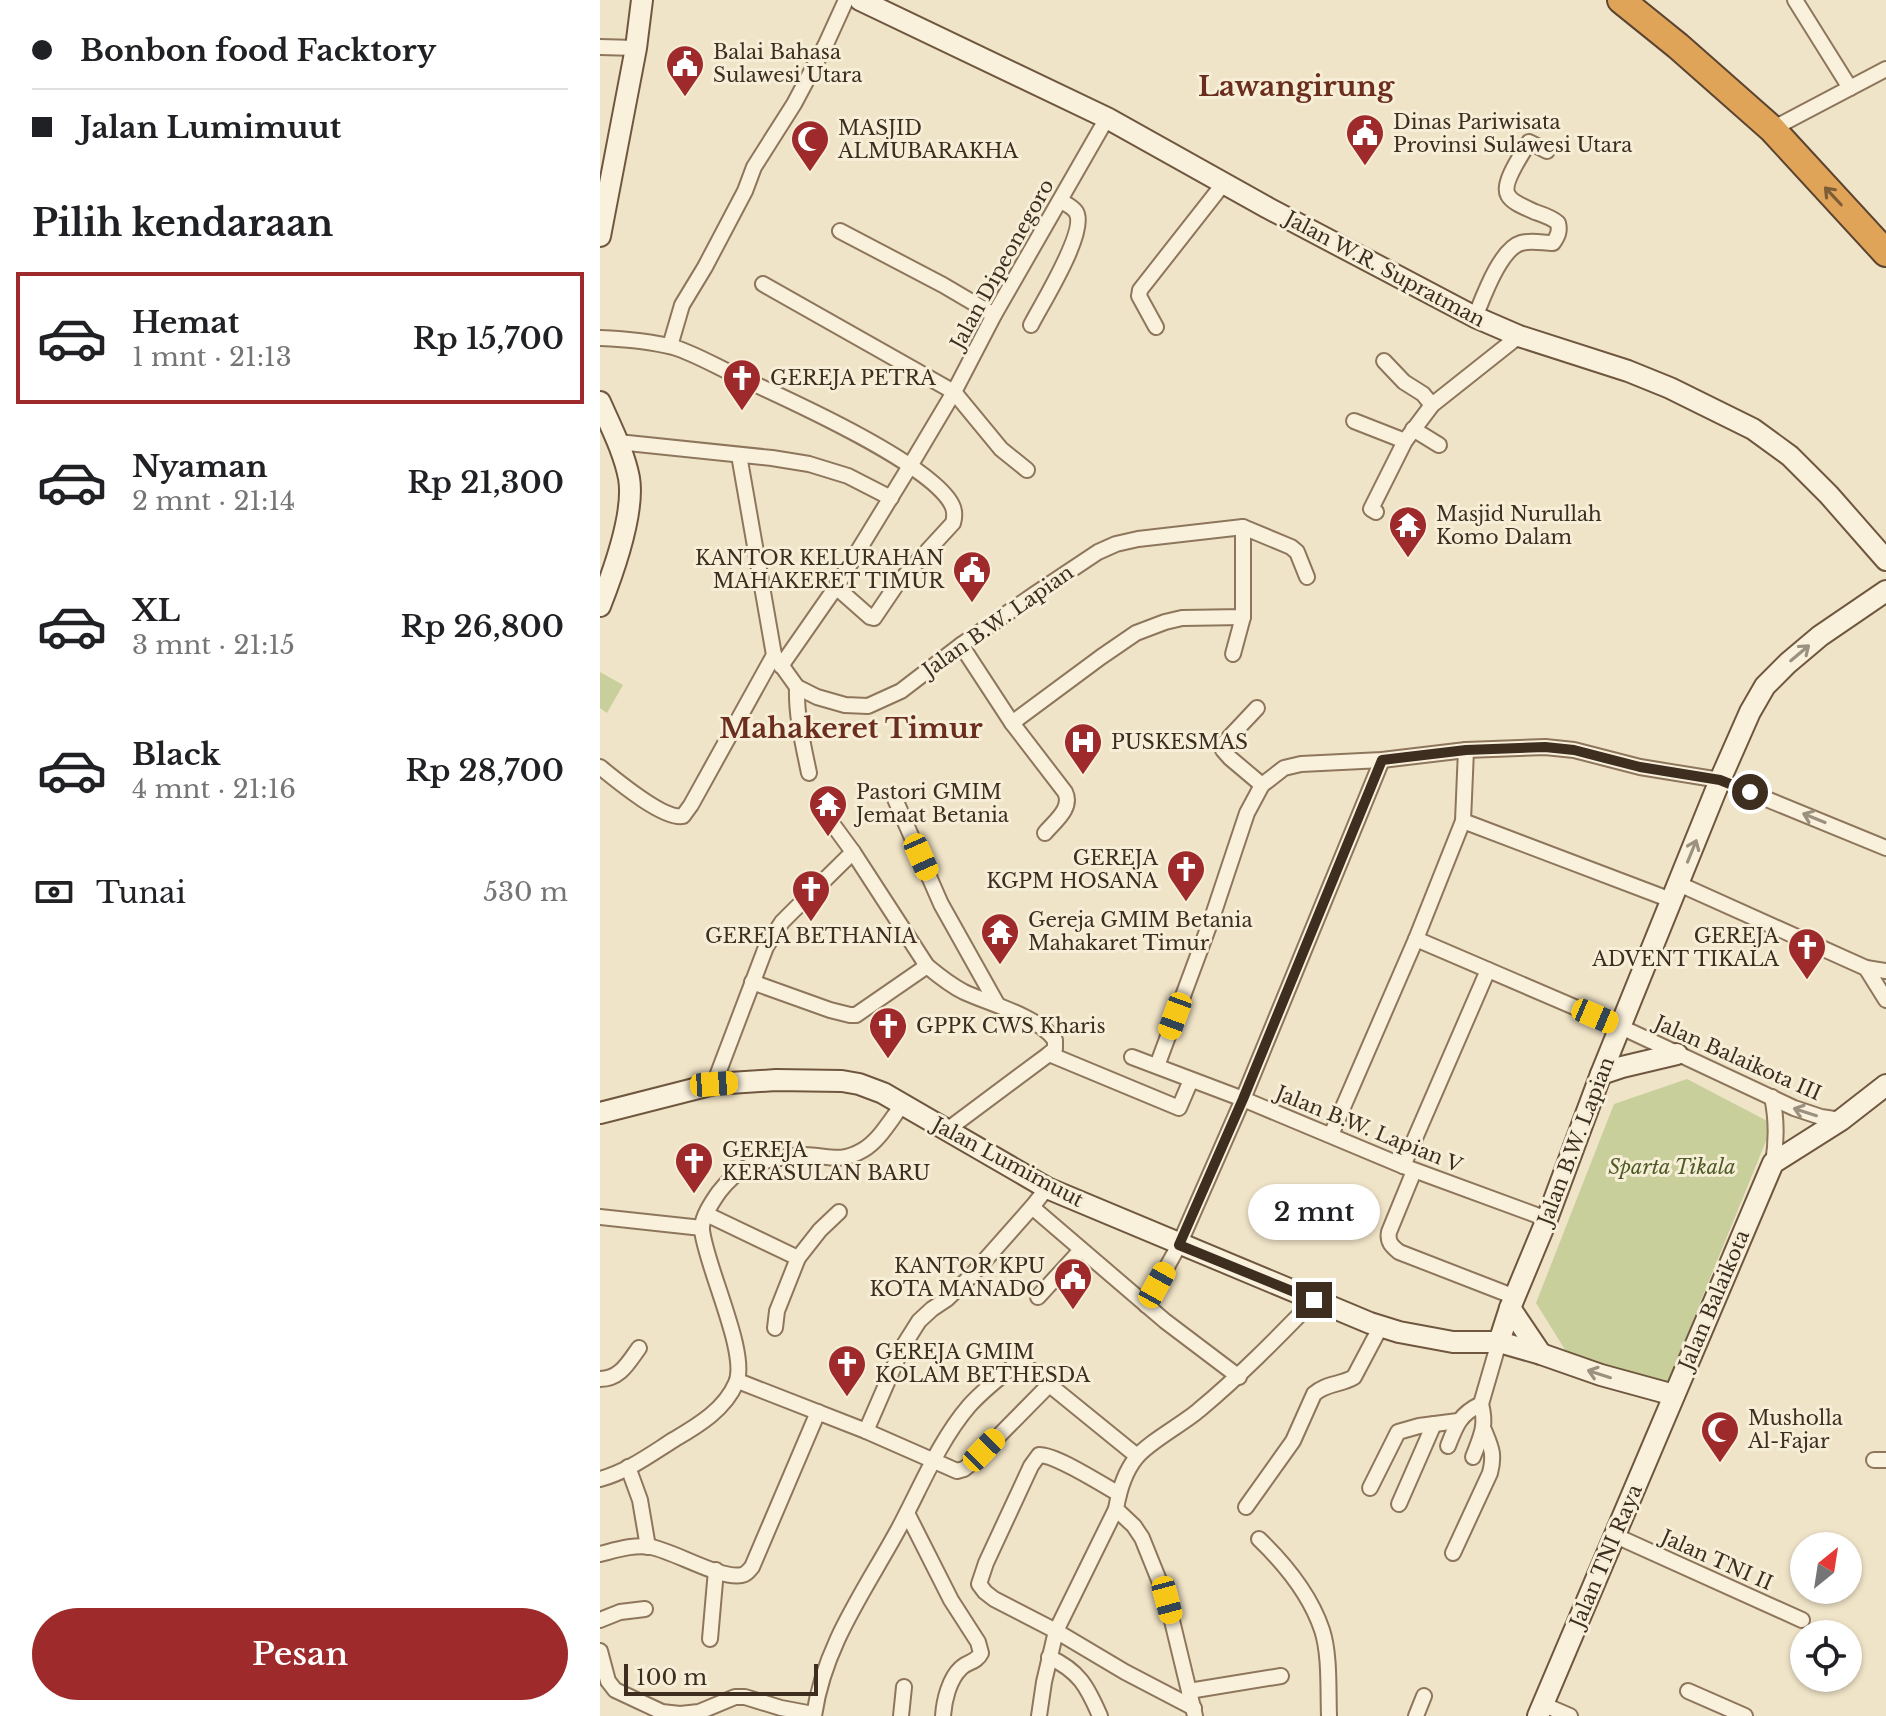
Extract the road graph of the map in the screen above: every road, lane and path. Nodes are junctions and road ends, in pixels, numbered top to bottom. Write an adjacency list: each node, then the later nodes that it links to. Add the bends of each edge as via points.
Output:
1 (642, 0): 7 (street)
2 (846, 0): 25 (street, via 682,305)
3 (860, 0): 10 (street, Jalan W.R. Supratman)
4 (1621, 0): 11 (highway)
5 (1795, 0): 9 (street)
6 (600, 47): 7 (street)
7 (636, 48): 16 (street)
8 (1886, 69): 9 (street)
9 (1850, 88): 11 (street)
10 (1107, 118): 13 (street, Jalan W.R. Supratman); 14 (street, Jalan Dipeonegoro)
11 (1772, 129): 17 (highway, one-way to 11)
12 (1547, 151): 20 (street, via 1529,142 1506,191 1558,223 1557,237 1553,243 1514,247)
13 (1224, 183): 20 (street, Jalan W.R. Supratman); 22 (street, via 1140,290)
14 (1061, 201): 19 (street, Jalan Dipeonegoro); 21 (street, via 1077,213 1077,235)
15 (840, 231): 19 (street)
16 (600, 236)
17 (1886, 253)
18 (763, 284): 27 (street)
19 (994, 315): 27 (street, Jalan Dipeonegoro)
20 (1475, 317): 23 (street, Jalan W.R. Supratman)
21 (1031, 325)
22 (1156, 327)
23 (1519, 336): 29 (street); 40 (street, Jalan W.R. Supratman, via 1628,371 1753,429 1790,456)
24 (600, 338): 25 (street)
25 (670, 346): 35 (street, via 861,437)
26 (1384, 361): 29 (street)
27 (954, 392): 35 (street, Jalan Dipeonegoro); 36 (street, via 1001,449)
28 (600, 402): 32 (street)
29 (1432, 405): 31 (street)
30 (1354, 421): 31 (street)
31 (1409, 435): 33 (street); 38 (street, via 1371,509)
32 (618, 442): 34 (street); 44 (street, via 630,480 630,500)
33 (1439, 445)
34 (739, 455): 37 (street, via 809,464); 48 (street)
35 (910, 466): 37 (street, Jalan Dipeonegoro); 42 (street, via 947,498 953,523 897,584 874,618)
36 (1027, 470)
37 (891, 498): 42 (street, Jalan Dipeonegoro)
38 (1376, 512)
39 (1243, 527): 41 (street, Jalan B.W. Lapian, via 1291,547); 45 (street); 46 (street, Jalan B.W. Lapian, via 1116,544)
40 (1886, 560)
41 (1307, 577)
42 (836, 587): 48 (street, Jalan Dipeonegoro)
43 (1886, 591): 56 (street, Jalan B.W. Lapian, one-way to 43, via 1765,686 1820,636)
44 (600, 606)
45 (1243, 617): 47 (street); 51 (street, via 1182,618 1136,633)
46 (961, 645): 49 (street, Jalan B.W. Lapian, via 901,691 868,706 845,705); 51 (street)
47 (1233, 654)
48 (778, 660): 49 (street); 54 (street, Jalan Dipeonegoro, via 683,816 654,806)
49 (797, 687): 55 (street)
50 (1257, 708): 57 (street, via 1223,750)
51 (1012, 723): 61 (street, via 1069,798 1067,808)
52 (1466, 750): 53 (street); 56 (street, via 1574,750); 59 (street)
53 (1382, 760): 57 (street, via 1301,764 1284,768); 83 (street)
54 (600, 767)
55 (809, 773)
56 (1720, 780): 62 (street, one-way to 56); 64 (street, Jalan B.W. Lapian, one-way to 56)
57 (1262, 785): 77 (street, via 1247,813)
58 (895, 799): 72 (street, via 941,904)
59 (1463, 821): 64 (street); 65 (street)
60 (831, 822): 63 (street)
61 (1045, 833)
62 (1886, 848)
63 (853, 852): 66 (street); 70 (street, via 782,922)
64 (1675, 892): 67 (street); 73 (street, Jalan B.W. Lapian)
65 (1416, 939): 68 (street, Jalan Balaikota III); 88 (street)
66 (927, 966): 70 (street, via 856,1015); 72 (street, via 962,991)
67 (1866, 968): 69 (street); 71 (street)
68 (1488, 970): 73 (street, Jalan Balaikota III); 90 (street)
69 (1886, 971)
70 (752, 982): 80 (street)
71 (1886, 1000)
72 (997, 1004): 74 (street, via 1052,1035 1056,1047)
73 (1621, 1027): 75 (street, Jalan Balaikota III); 78 (street, Jalan B.W. Lapian)
74 (1049, 1054): 79 (street, via 1179,1108); 87 (street)
75 (1677, 1054): 78 (street); 82 (street, Jalan Balaikota III)
76 (1132, 1057): 77 (street, Jalan B.W. Lapian V)
77 (1157, 1066): 79 (street, Jalan B.W. Lapian V)
78 (1601, 1074): 95 (street, Jalan B.W. Lapian)
79 (1191, 1080): 83 (street, Jalan B.W. Lapian V)
80 (714, 1084): 84 (street, Jalan Lumimuut, via 842,1081); 85 (street, Jalan Lumimuut)
81 (1886, 1085): 86 (street)
82 (1772, 1097): 86 (street, Jalan Balaikota III, one-way to 82, via 1806,1113); 89 (street, via 1777,1131)
83 (1243, 1099): 88 (street, Jalan B.W. Lapian V); 97 (street)
84 (903, 1104): 87 (street, Jalan Lumimuut); 96 (street, via 873,1142 854,1154 782,1158 740,1170 717,1194)
85 (600, 1113)
86 (1841, 1120): 89 (street)
87 (947, 1130): 91 (street, Jalan Lumimuut)
88 (1331, 1135): 90 (street, Jalan B.W. Lapian V)
89 (1773, 1163): 113 (street, Jalan Balaikota)
90 (1409, 1168): 95 (street, Jalan B.W. Lapian V); 102 (street, via 1389,1243)
91 (1047, 1188): 92 (street); 97 (street, Jalan Lumimuut)
92 (1032, 1207): 98 (street); 119 (street, via 971,1276 919,1321)
93 (839, 1212): 99 (street)
94 (600, 1217): 96 (street)
95 (1547, 1219): 102 (street, Jalan B.W. Lapian)
96 (704, 1221): 99 (street); 111 (street, via 737,1349)
97 (1179, 1245): 101 (street, Jalan Lumimuut); 103 (street)
98 (1081, 1250): 100 (street); 103 (street)
99 (798, 1258): 105 (street)
100 (1038, 1297)
101 (1314, 1300): 104 (street, Jalan Lumimuut); 109 (street)
102 (1512, 1302): 106 (street, Jalan B.W. Lapian); 108 (street)
103 (1146, 1305): 109 (street)
104 (1381, 1326): 106 (street, Jalan Lumimuut, via 1453,1342); 129 (street, via 1354,1377 1314,1394 1293,1441)
105 (775, 1328)
106 (1499, 1342): 108 (street, Jalan Balaikota); 114 (street)
107 (639, 1348): 110 (street, via 618,1375)
108 (1541, 1354): 113 (street, Jalan Balaikota, one-way to 108)
109 (1239, 1377): 121 (street)
110 (600, 1379)
111 (738, 1381): 115 (street); 124 (street, via 693,1429)
112 (1048, 1386): 121 (street); 123 (street, via 964,1469 948,1469); 123 (street, via 1020,1361 970,1404)
113 (1674, 1395): 132 (street, Jalan TNI Raya)
114 (1481, 1404): 116 (street); 118 (street)
115 (818, 1412): 119 (street); 137 (street, via 752,1567 741,1575)
116 (1458, 1421): 117 (street); 120 (street)
117 (1434, 1424): 126 (street, via 1398,1432); 128 (street)
118 (1484, 1430): 122 (street); 135 (street, via 1491,1448 1490,1473)
119 (866, 1431): 123 (street)
120 (1448, 1446)
121 (1137, 1456): 127 (street)
122 (1473, 1457)
123 (933, 1460): 131 (street)
124 (628, 1467): 125 (street); 134 (street)
125 (600, 1479)
126 (1370, 1488)
127 (1119, 1494): 130 (street); 141 (street, via 1039,1455 986,1563 979,1584 985,1592)
128 (1399, 1504)
129 (1246, 1507)
130 (1116, 1509): 141 (street); 147 (street, via 1134,1526 1151,1559 1167,1600)
131 (907, 1513): 152 (street, via 834,1643); 154 (street, via 981,1653 954,1678)
132 (1616, 1536): 140 (street, Jalan TNI II); 150 (street, Jalan TNI Raya)
133 (1259, 1539): 157 (street, via 1285,1564 1323,1631)
134 (648, 1547): 136 (street); 137 (street)
135 (1453, 1553)
136 (600, 1554)
137 (716, 1570): 142 (street)
138 (645, 1609): 139 (street)
139 (600, 1620)
140 (1802, 1620)
141 (1056, 1631): 144 (street); 151 (street)
142 (710, 1639)
143 (600, 1651): 152 (street, via 615,1690 662,1712 699,1712 745,1697)
144 (1049, 1657): 155 (street); 156 (street, via 1079,1677)
145 (1281, 1676): 147 (street)
146 (904, 1687): 153 (street)
147 (1189, 1691): 151 (street)
148 (1688, 1691): 160 (street)
149 (1424, 1696): 158 (street)
150 (1540, 1710): 159 (street)
151 (1195, 1712)
152 (814, 1715)
153 (901, 1716)
154 (943, 1716)
155 (1039, 1716)
156 (1100, 1716)
157 (1329, 1716)
158 (1416, 1716)
159 (1570, 1716)
160 (1745, 1716)

